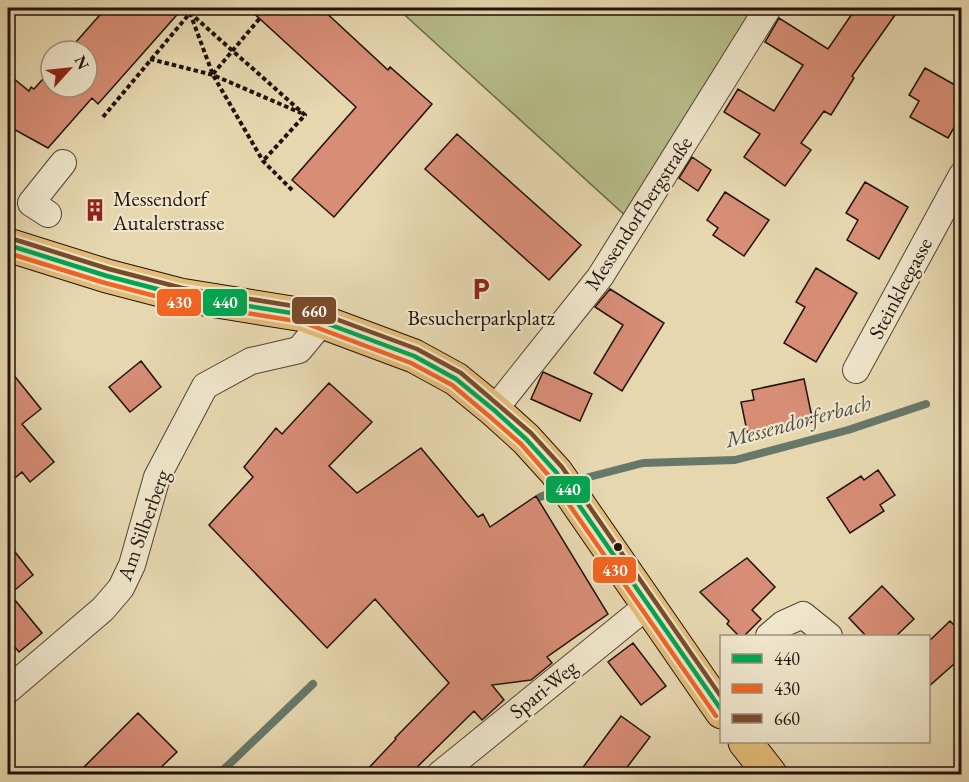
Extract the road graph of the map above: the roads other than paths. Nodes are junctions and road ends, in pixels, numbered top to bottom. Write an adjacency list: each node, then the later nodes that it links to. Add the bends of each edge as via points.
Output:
1 (768, 8): 8 (street, Messendorfbergstraße, via 600,277)
2 (63, 163): 4 (street)
3 (962, 175): 7 (street, Steinkleegasse)
4 (30, 202)
5 (8, 245): 6 (main road, via 180,295)
6 (323, 321): 8 (main road, via 414,356 456,379); 12 (street, Am Silberberg, via 298,350 251,361 205,386 157,477 132,565 121,588 103,609)
7 (856, 370)
8 (494, 410): 9 (main road, via 526,439 564,483)
9 (647, 606): 13 (main road); 15 (street, Spari-Weg)
10 (770, 635): 11 (street, via 803,615)
11 (828, 635)
12 (8, 690)
13 (717, 696)
14 (747, 743): 16 (main road)
15 (440, 774)
16 (770, 774)

